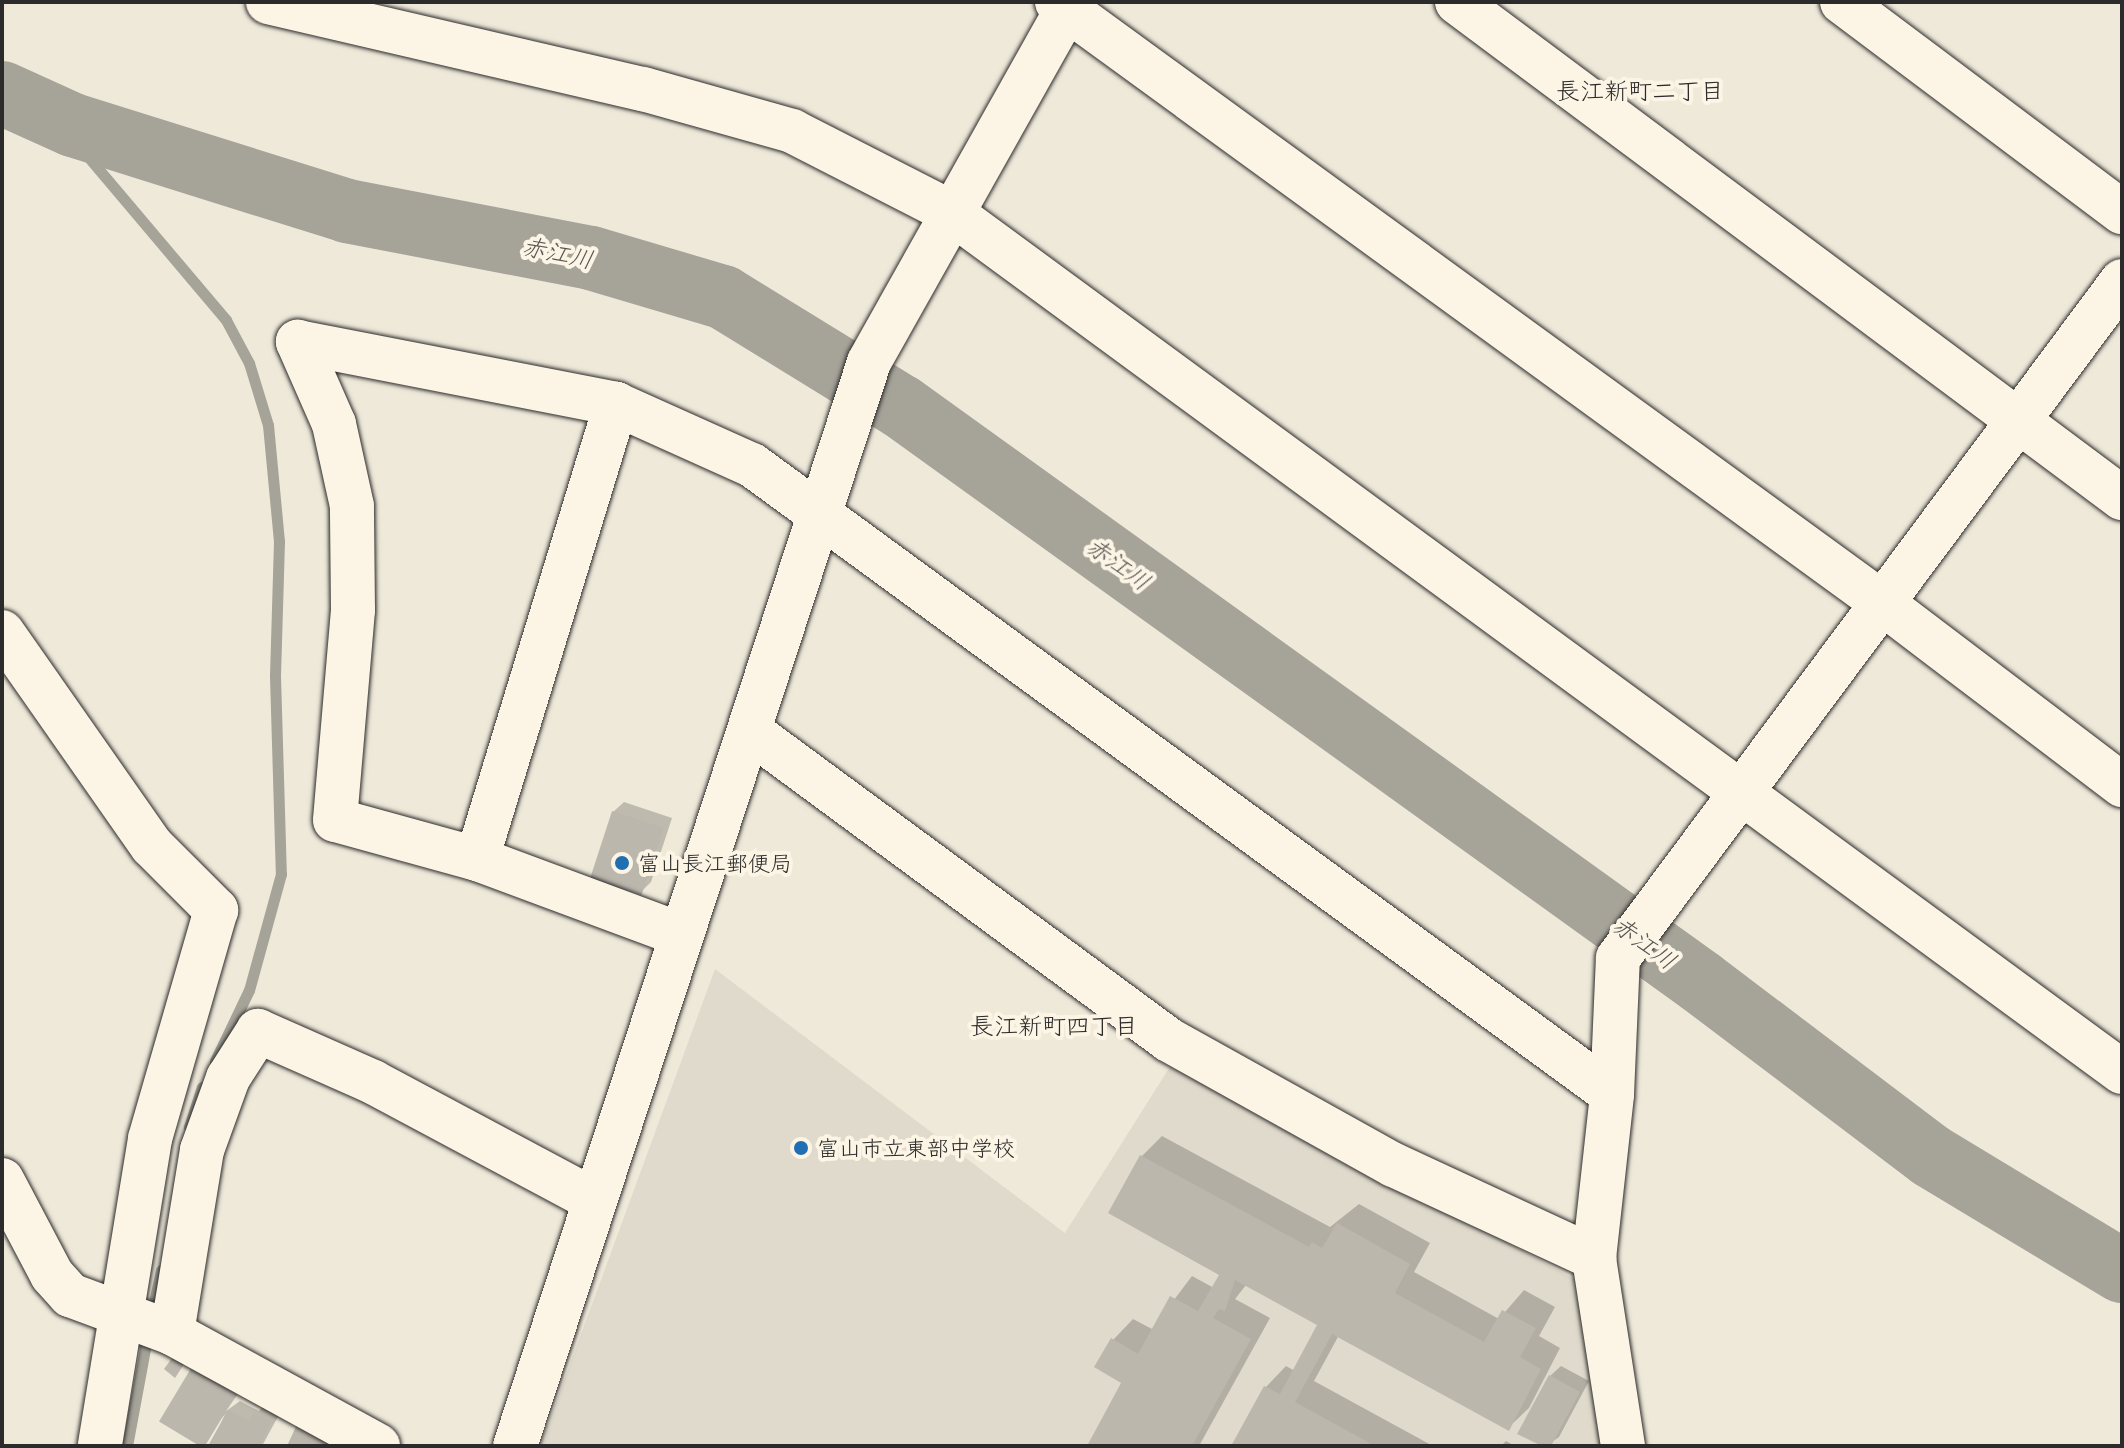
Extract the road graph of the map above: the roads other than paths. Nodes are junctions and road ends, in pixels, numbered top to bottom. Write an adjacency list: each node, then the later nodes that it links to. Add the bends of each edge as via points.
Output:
1 (268, 2): 6 (street, via 643,89 792,131)
2 (1457, 2): 9 (street)
3 (1842, 2): 5 (street)
4 (1065, 4): 6 (street); 12 (street)
5 (2122, 212)
6 (952, 213): 11 (street, via 869,362); 16 (street)
7 (2122, 281): 9 (street)
8 (616, 404): 11 (street, via 752,465); 17 (street); 17 (street, via 298,342 334,424 352,506 353,610 335,820)
9 (2016, 421): 10 (street); 12 (street)
10 (2122, 498)
11 (818, 513): 14 (street); 20 (street)
12 (1881, 602): 15 (street); 16 (street)
13 (2, 632): 24 (street, via 152,846 216,910 150,1139)
14 (751, 732): 18 (street); 23 (street, via 1169,1040 1394,1165)
15 (2122, 785)
16 (1737, 793): 19 (street); 20 (street, via 1618,958)
17 (477, 859): 18 (street)
18 (679, 934): 22 (street)
19 (2122, 1072)
20 (1612, 1094): 23 (street)
21 (2, 1180): 24 (street, via 52,1275 70,1295)
22 (594, 1200): 25 (street, via 373,1082 258,1031 228,1078 202,1150); 28 (street)
23 (1594, 1258): 29 (street)
24 (125, 1316): 25 (street); 26 (street)
25 (172, 1333): 27 (street)
26 (100, 1446)
27 (378, 1446)
28 (515, 1446)
29 (1623, 1446)

